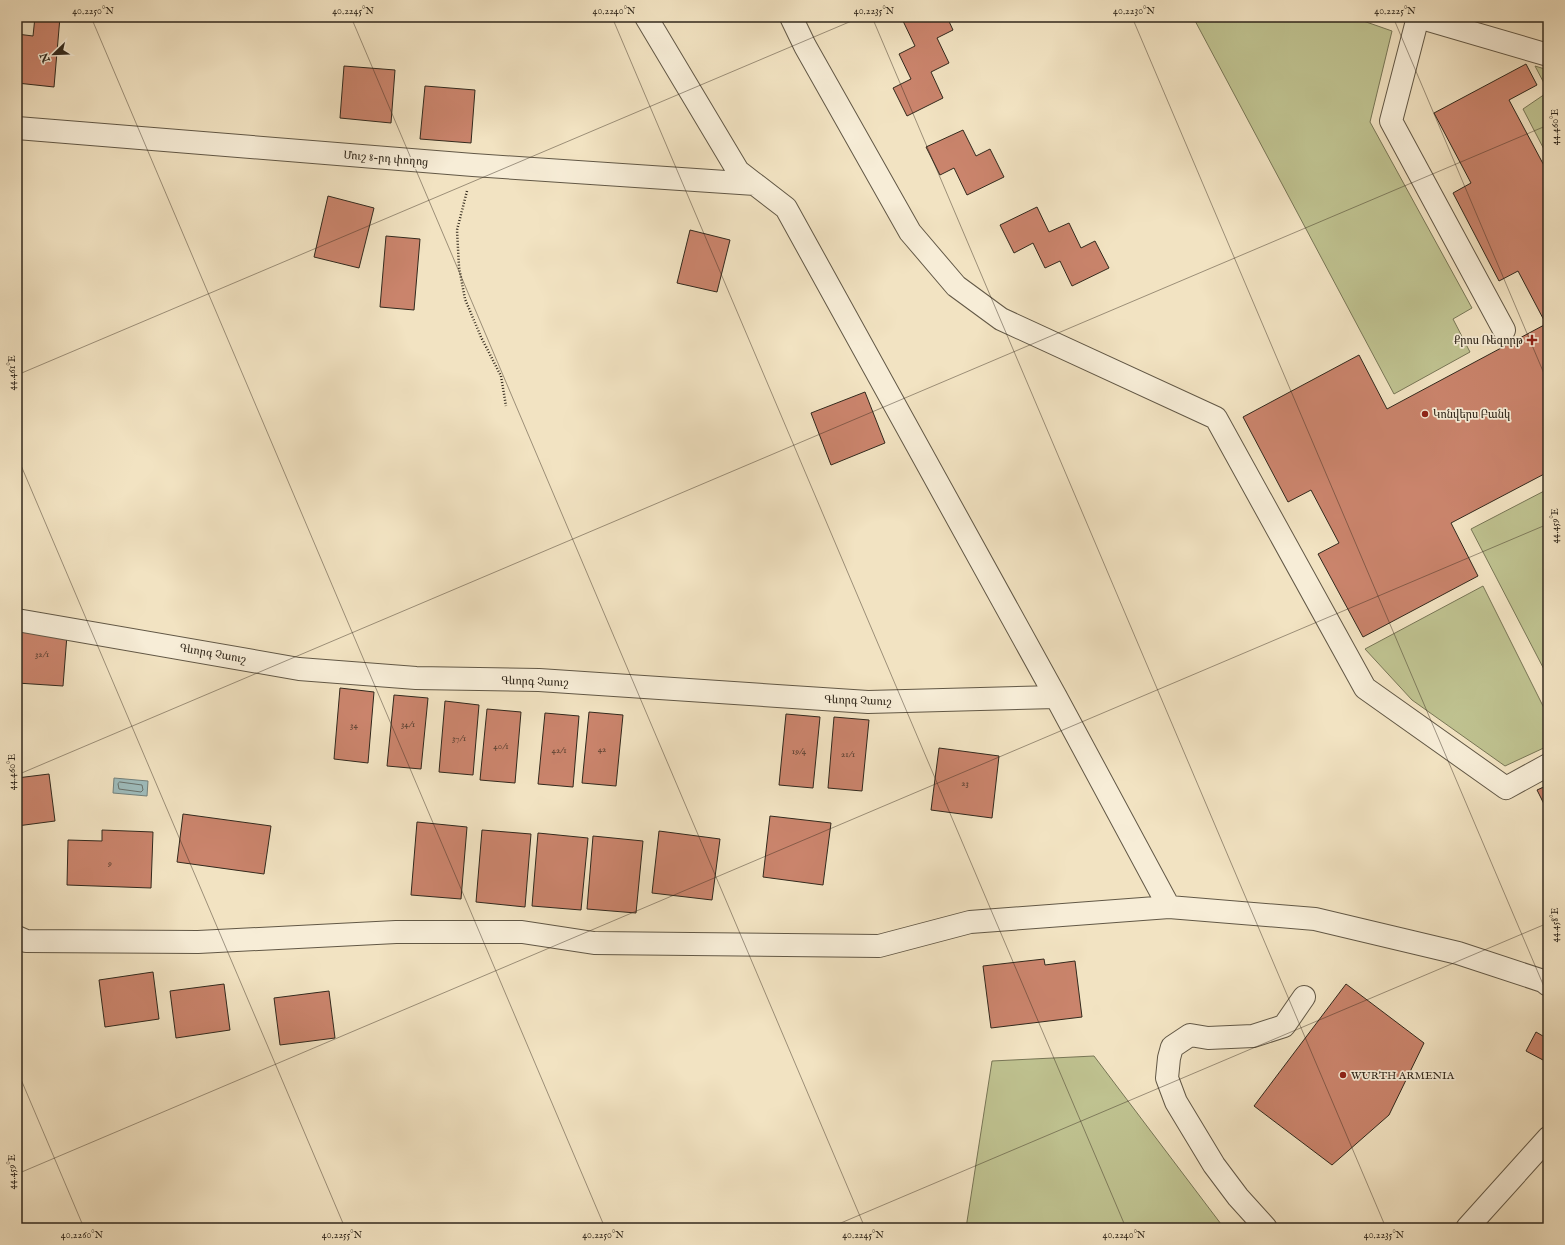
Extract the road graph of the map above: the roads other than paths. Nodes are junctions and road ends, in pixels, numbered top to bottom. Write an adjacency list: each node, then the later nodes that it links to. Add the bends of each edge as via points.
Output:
1 (646, 17): 6 (street, via 738,171)
2 (791, 17): 10 (street, via 910,232 956,286 1001,319 1216,418 1364,688 1506,788)
3 (1418, 17): 4 (street); 7 (street, via 1392,121)
4 (1548, 55)
5 (17, 128): 6 (street, Մուշ 8-րդ փողոց, via 473,165)
6 (755, 184): 9 (street, via 786,208)
7 (1504, 330)
8 (17, 620): 9 (street, Գևորգ Չաուշ, via 299,668 416,678 539,680 868,702)
9 (1056, 697): 11 (street)
10 (1548, 765)
11 (1169, 907): 12 (street, via 970,922 879,946 594,944 514,932 396,932 198,942 26,941); 13 (street, via 1315,919 1458,953 1543,981)
12 (17, 937)
13 (1548, 985)
14 (1304, 997): 16 (street, via 1284,1026 1253,1036 1208,1038 1190,1035 1172,1047 1169,1058 1167,1078 1176,1102 1214,1165)
15 (1548, 1138): 17 (street)
16 (1266, 1228)
17 (1467, 1228)

